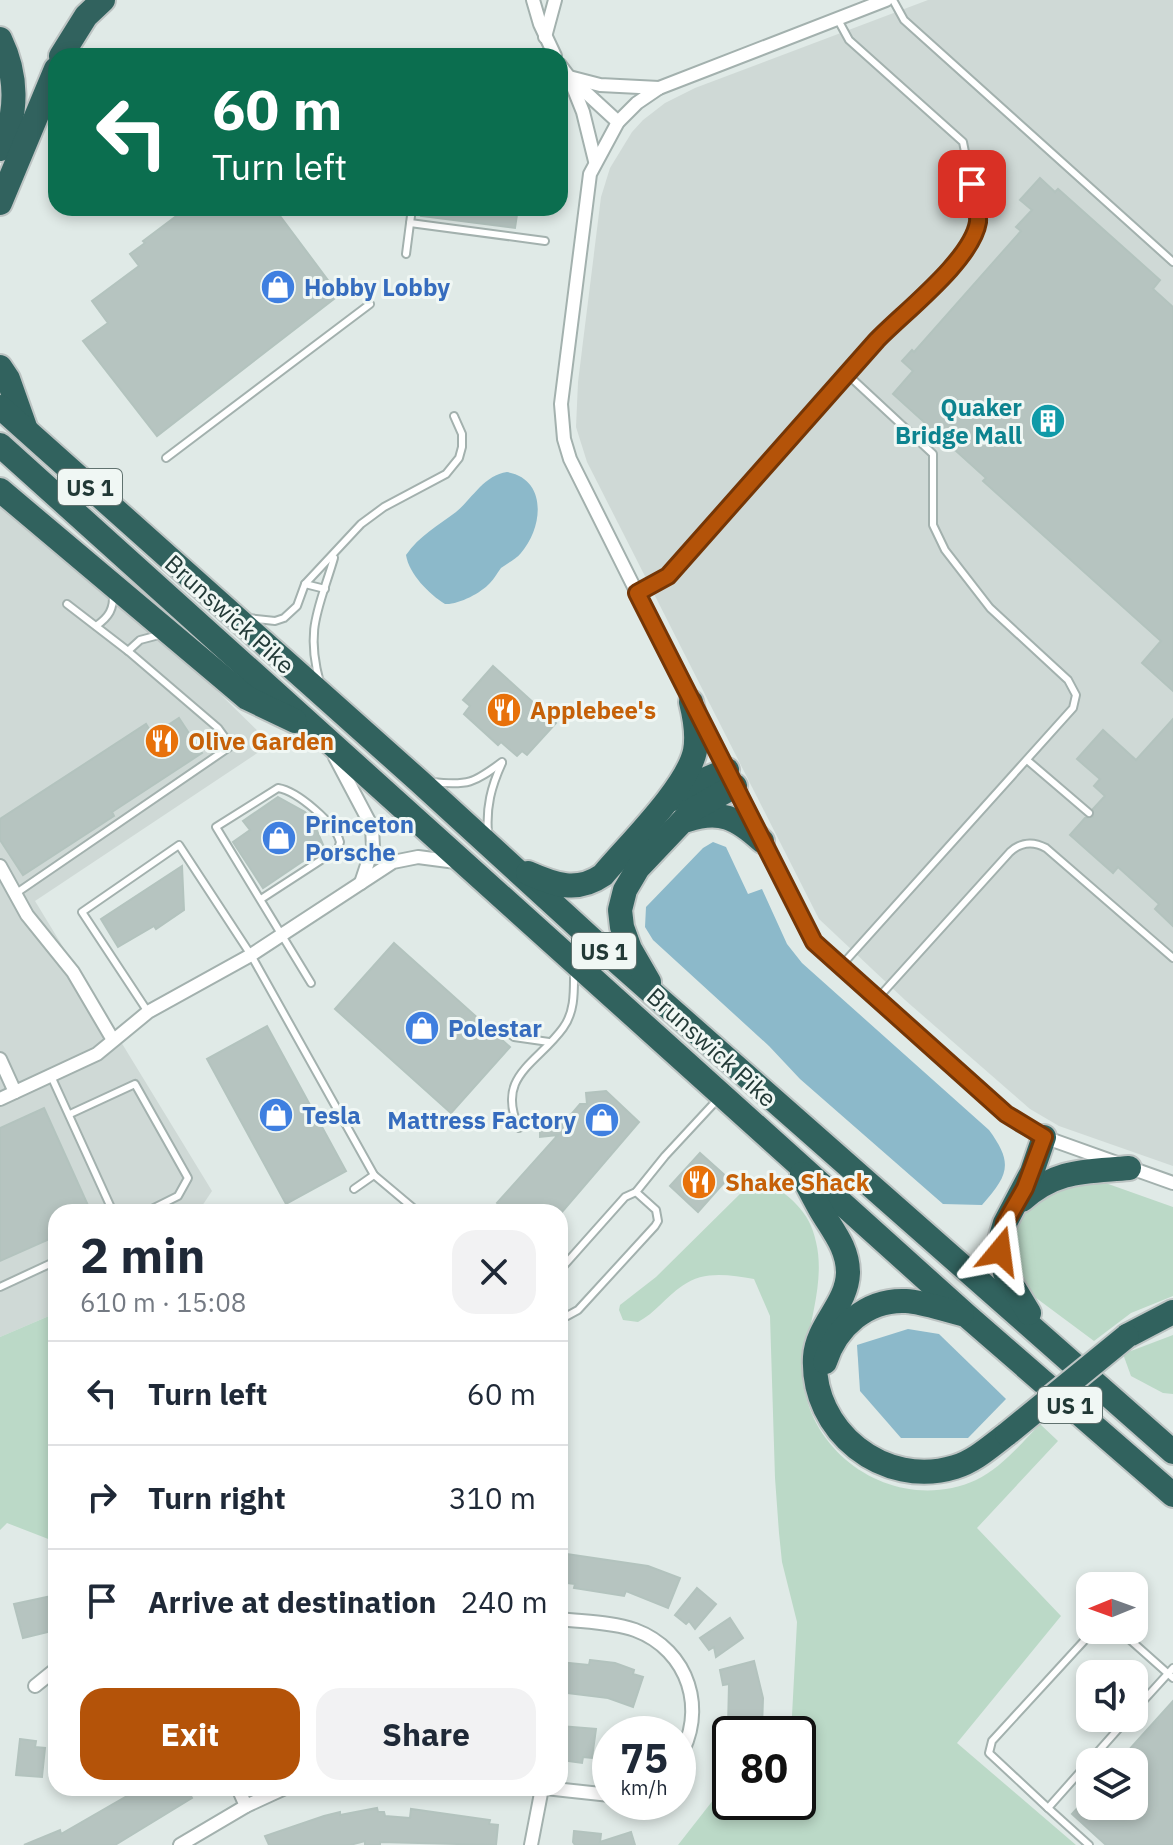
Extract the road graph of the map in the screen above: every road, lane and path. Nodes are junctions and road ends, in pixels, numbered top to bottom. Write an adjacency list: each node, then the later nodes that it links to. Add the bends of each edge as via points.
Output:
1 (103, 0): 9 (highway)
2 (555, 0): 7 (street)
3 (886, 0): 6 (street)
4 (893, 0): 22 (lane, via 904,20)
5 (532, 3): 7 (street)
6 (837, 18): 13 (street); 25 (lane, via 849,40 964,144 978,219 969,246)
7 (545, 37): 10 (street)
8 (0, 39): 15 (highway, via 14,104)
9 (66, 48)
10 (551, 48)
11 (569, 77): 13 (street, via 600,85); 14 (street); 16 (street)
12 (48, 88): 17 (highway)
13 (659, 88): 14 (street)
14 (618, 122): 16 (street)
15 (0, 149)
16 (595, 161): 37 (street, via 586,193 562,427 570,459)
17 (0, 203)
18 (411, 216): 19 (lane)
19 (410, 223): 20 (lane); 21 (lane)
20 (545, 241)
21 (406, 254)
22 (1173, 262)
23 (370, 304): 31 (lane)
24 (0, 367): 29 (highway)
25 (847, 374): 37 (lane, via 668,576); 46 (lane, via 933,454 933,525 962,574 990,608 1074,686 1073,708)
26 (0, 384): 29 (highway)
27 (0, 407): 29 (highway, Brunswick Pike / US 1)
28 (454, 416): 33 (lane, via 462,434 454,467 361,524)
29 (26, 430): 39 (highway, Brunswick Pike / US 1)
30 (0, 445): 45 (highway, Brunswick Pike / US 1)
31 (166, 458)
32 (0, 490): 34 (highway)
33 (335, 555): 35 (lane); 36 (lane)
34 (106, 579): 40 (lane, via 113,602 110,615); 41 (highway)
35 (305, 584): 36 (lane); 39 (lane, via 297,606 284,618 264,621)
36 (325, 589): 43 (lane, via 312,647)
37 (637, 593): 44 (street)
38 (67, 604): 40 (lane)
39 (232, 615): 43 (highway, Brunswick Pike / US 1)
40 (96, 626): 42 (lane)
41 (176, 638): 42 (lane, via 147,637); 45 (highway, via 247,698)
42 (128, 651): 56 (lane, via 218,728 231,746)
43 (325, 698): 48 (highway, Brunswick Pike / US 1)
44 (691, 702): 47 (street); 49 (highway, via 694,755)
45 (323, 735): 53 (highway, Brunswick Pike / US 1); 55 (street, via 372,827 373,847)
46 (1027, 760): 50 (lane); 62 (lane)
47 (731, 778): 49 (highway, via 699,782); 51 (street)
48 (419, 781): 52 (highway, Brunswick Pike / US 1); 52 (lane, via 461,785 502,762 487,815)
49 (672, 813): 51 (highway, via 718,815 743,824); 52 (highway, via 586,885 550,882); 65 (highway, via 630,879 620,910 625,939)
50 (1089, 813)
51 (762, 841): 62 (street, via 811,938)
52 (497, 852): 65 (highway, Brunswick Pike / US 1)
53 (467, 864): 55 (street, via 405,858); 61 (highway, Brunswick Pike / US 1)
54 (0, 866): 56 (street)
55 (361, 883): 58 (street)
56 (15, 894): 68 (street, via 84,987)
57 (261, 899): 57 (lane, via 216,827 278,788 333,825 340,842 338,849); 58 (lane)
58 (284, 934): 59 (street); 63 (lane)
59 (251, 955): 66 (street); 66 (lane, via 179,845 82,912); 80 (lane)
60 (1173, 958): 64 (lane, via 1046,848 1025,844 1010,852)
61 (574, 961): 69 (lane, via 569,1017); 73 (highway, Brunswick Pike / US 1)
62 (841, 966): 64 (street)
63 (311, 983)
64 (877, 998): 77 (street, via 1006,1114)
65 (659, 1000): 94 (highway, Brunswick Pike / US 1)
66 (148, 1012): 68 (street)
67 (502, 1027): 69 (lane, via 514,1037)
68 (113, 1040): 71 (street, via 97,1054)
69 (549, 1042): 76 (lane, via 512,1087)
70 (0, 1059): 72 (street)
71 (51, 1076): 72 (street); 75 (lane)
72 (15, 1092): 74 (street)
73 (722, 1094): 78 (highway, Brunswick Pike / US 1); 83 (lane)
74 (0, 1099)
75 (70, 1114): 84 (lane); 85 (lane, via 135,1084 188,1178 178,1196)
76 (519, 1128)
77 (1044, 1137): 79 (street); 87 (highway)
78 (793, 1158): 93 (highway, Brunswick Pike / US 1); 95 (highway, via 843,1244 848,1272 840,1303 817,1344 815,1366)
79 (1129, 1168): 81 (street); 87 (highway, via 1050,1179)
80 (374, 1175): 82 (lane); 86 (lane)
81 (1173, 1183)
82 (354, 1189)
83 (636, 1192): 88 (lane, via 625,1197); 92 (lane, via 656,1210 658,1221)
84 (109, 1204)
85 (162, 1204)
86 (408, 1204)
87 (1017, 1204): 94 (highway, via 1002,1232 1001,1261 1011,1287)
88 (568, 1261)
89 (48, 1265): 90 (lane)
90 (0, 1287)
91 (1173, 1312): 95 (highway, bridge, via 1127,1336 1007,1434 952,1468 899,1468 875,1460 835,1428)
92 (568, 1315)
93 (966, 1315): 95 (highway, via 903,1301 860,1314 828,1351 821,1379); 97 (highway, Brunswick Pike / US 1)
94 (1058, 1352): 96 (highway, Brunswick Pike / US 1)
95 (823, 1404)
96 (1173, 1452)
97 (1173, 1495)
98 (568, 1620): 105 (street, via 631,1629 665,1647 692,1694)
99 (1081, 1644): 113 (lane, via 992,1741 989,1753)
100 (1136, 1644): 101 (lane)
101 (1171, 1673): 104 (lane)
102 (48, 1675): 103 (street)
103 (35, 1686)
104 (1148, 1697)
105 (693, 1716)
106 (1116, 1732): 113 (lane)
107 (568, 1791): 108 (street)
108 (592, 1793)
109 (242, 1796): 112 (street)
110 (268, 1796): 112 (street)
111 (542, 1796): 115 (street)
112 (246, 1806): 114 (street)
113 (1048, 1808): 116 (lane)
114 (180, 1845)
115 (531, 1845)
116 (1089, 1845)

